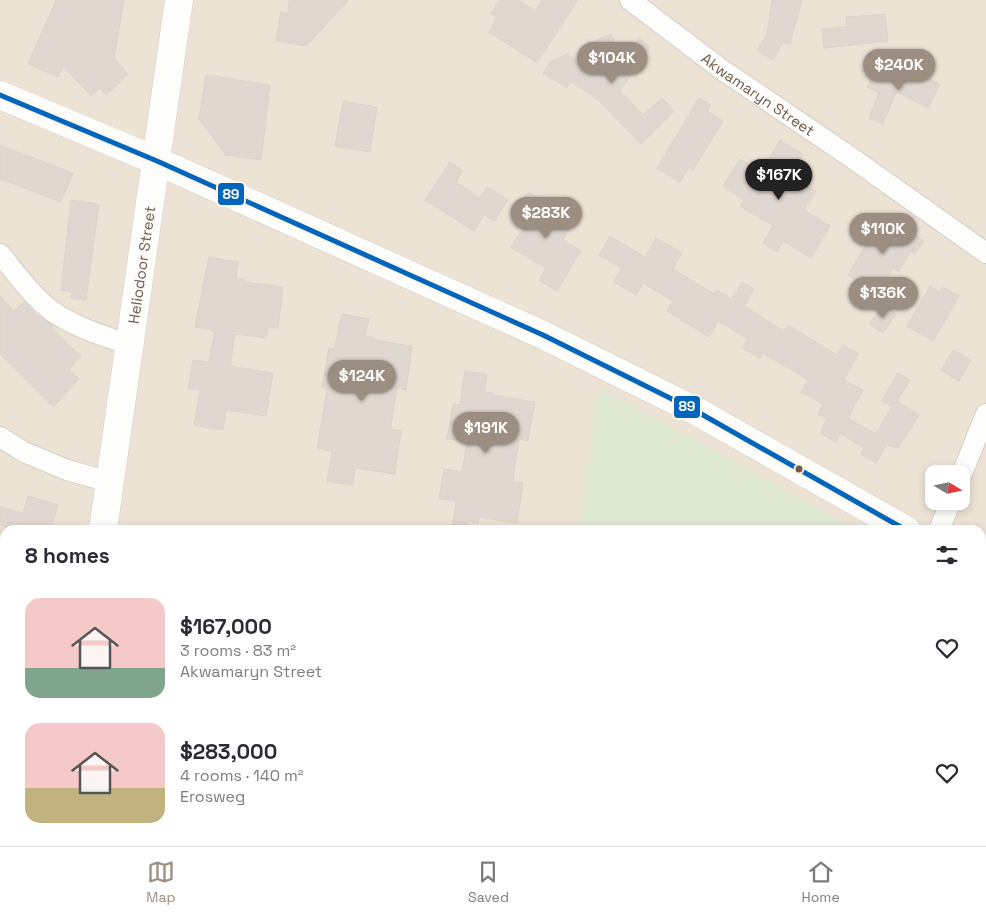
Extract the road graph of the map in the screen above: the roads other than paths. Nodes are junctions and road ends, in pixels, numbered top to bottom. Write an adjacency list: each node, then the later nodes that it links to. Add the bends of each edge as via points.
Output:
1 (179, 0): 4 (street, Heliodoor Street)
2 (630, 0): 5 (street, Akwamaryn Street, via 721,69)
3 (0, 95): 4 (street)
4 (156, 161): 7 (street, Heliodoor Street); 14 (street, via 543,335 696,412)
5 (986, 253)
6 (0, 254): 7 (street, via 52,311 79,327)
7 (130, 345): 11 (street, Heliodoor Street)
8 (986, 414): 10 (street)
9 (0, 437): 11 (street, via 24,452 67,470)
10 (965, 465)
11 (110, 482): 13 (street, Heliodoor Street)
12 (947, 510): 15 (street)
13 (104, 525)
14 (897, 525)
15 (941, 525)

